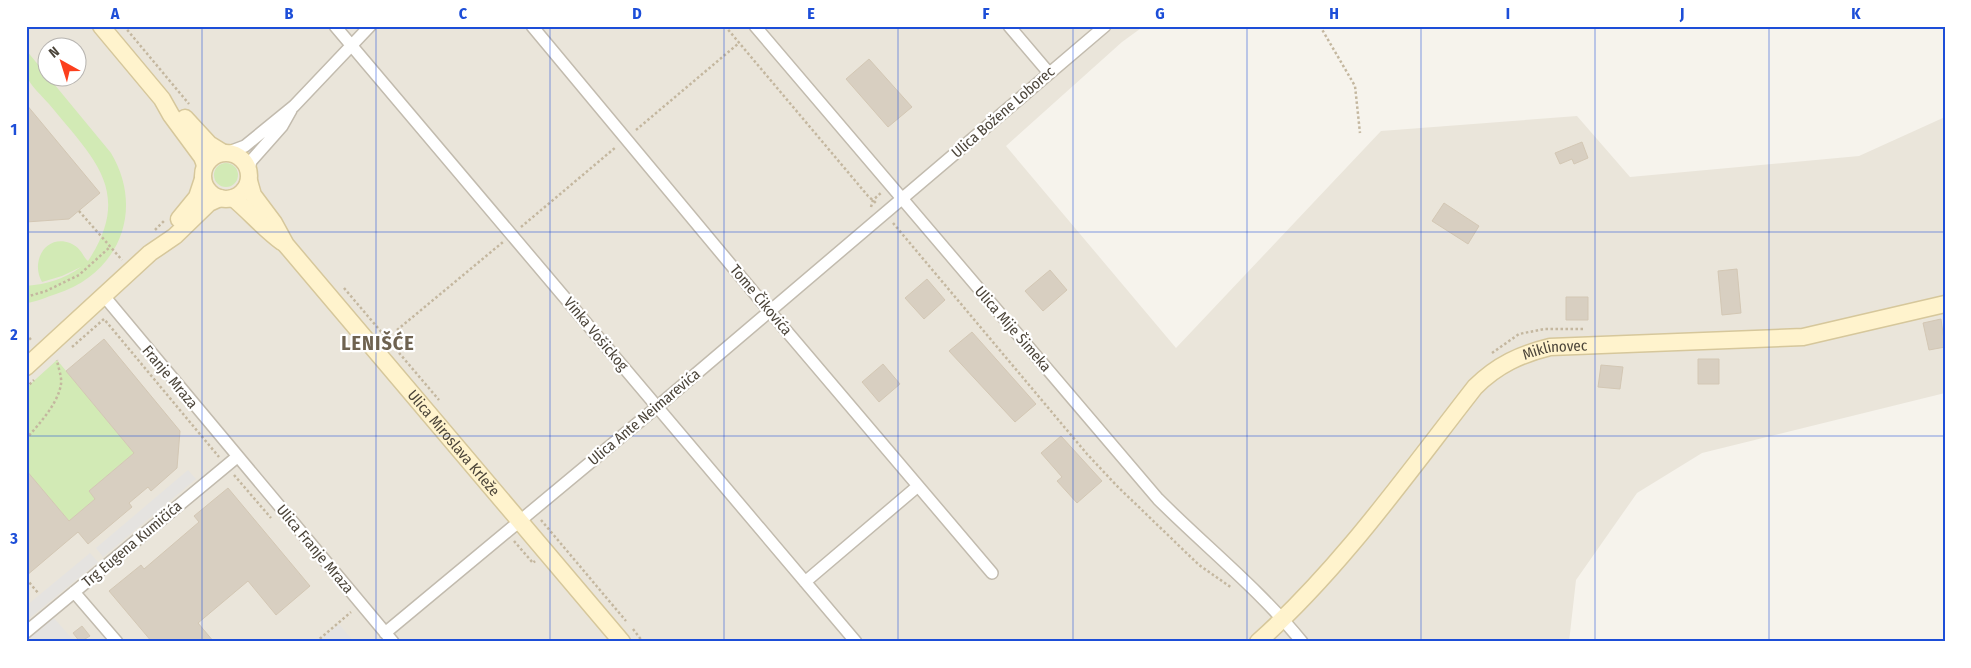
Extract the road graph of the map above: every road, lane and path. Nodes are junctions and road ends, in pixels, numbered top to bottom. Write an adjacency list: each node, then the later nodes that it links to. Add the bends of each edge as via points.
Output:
1 (101, 26): 14 (street)
2 (124, 26): 16 (path)
3 (335, 26): 12 (street, Vinka Vošickog)
4 (370, 26): 12 (street)
5 (532, 26): 18 (street, Tome Čikovića)
6 (725, 26): 11 (path)
7 (755, 26): 23 (street, Ulica Mije Šimeka)
8 (1009, 26): 13 (street)
9 (1105, 26): 13 (street, Ulica Božene Loborec)
10 (1320, 26): 17 (path, via 1355,86)
11 (739, 43): 18 (path); 25 (path)
12 (352, 46): 15 (street); 44 (street, Vinka Vošickog)
13 (1049, 72): 23 (street, Ulica Božene Loborec)
14 (162, 99): 19 (street, via 209,144); 20 (street, via 202,157)
15 (294, 106): 19 (street, via 245,146); 21 (street, via 282,126 251,161)
16 (193, 109)
17 (1360, 132)
18 (626, 138): 36 (street, Tome Čikovića)
19 (226, 152): 20 (street, via 209,159); 21 (street, via 241,158)
20 (204, 172): 22 (street, via 209,191); 30 (street, via 201,190 192,205)
21 (249, 175): 22 (street, via 243,192); 28 (street, Ulica Miroslava Krleže, via 253,195)
22 (227, 198): 28 (street, Ulica Miroslava Krleže, via 250,212 264,229); 30 (street, via 209,203 175,236)
23 (902, 199): 25 (street, Ulica Ante Neimarevića); 57 (street, Ulica Mije Šimeka, via 1158,499)
24 (79, 211): 29 (path)
25 (885, 213): 36 (street, Ulica Ante Neimarevića); 54 (path, via 1093,460 1200,566)
26 (169, 216): 27 (path)
27 (149, 236)
28 (286, 245): 49 (street, Ulica Miroslava Krleže)
29 (110, 247): 31 (path, via 122,262); 34 (path, via 79,276)
30 (150, 253): 33 (street)
31 (129, 255)
32 (340, 283): 43 (path)
33 (104, 296): 42 (street); 46 (street, Franje Mraza)
34 (26, 297)
35 (1945, 304): 57 (street, Miklinovec, via 1803,337 1550,346 1526,353 1489,373 1475,386 1329,570)
36 (770, 311): 44 (street, Ulica Ante Neimarevića); 47 (street, Tome Čikovića)
37 (1588, 329): 40 (path, via 1544,329 1519,334)
38 (26, 334): 39 (path, via 35,344)
39 (30, 347)
40 (1490, 354)
41 (57, 360): 45 (path, via 61,383 58,394)
42 (26, 367)
43 (445, 407)
44 (657, 407): 48 (street, Ulica Ante Neimarevića); 52 (street, Vinka Vošickog)
45 (26, 439)
46 (237, 457): 53 (street, Trg Eugena Kumičića); 59 (street, Ulica Franje Mraza)
47 (918, 486): 50 (street, Tome Čikovića); 52 (street)
48 (533, 511): 49 (street, Ulica Ante Neimarevića); 64 (path)
49 (520, 522): 59 (street, Ulica Ante Neimarevića); 63 (street, Ulica Miroslava Krleže)
50 (992, 573)
51 (26, 582): 55 (path)
52 (805, 582): 65 (street, Vinka Vošickog)
53 (74, 592): 58 (street, Trg Eugena Kumičića); 60 (street)
54 (1238, 592)
55 (39, 594)
56 (352, 611): 61 (path)
57 (1283, 620): 66 (street, Miklinovec); 67 (street)
58 (26, 632)
59 (385, 633): 62 (street, Ulica Franje Mraza)
60 (117, 642)
61 (316, 642)
62 (393, 642)
63 (622, 642)
64 (643, 642)
65 (856, 642)
66 (1258, 642)
67 (1302, 642)

